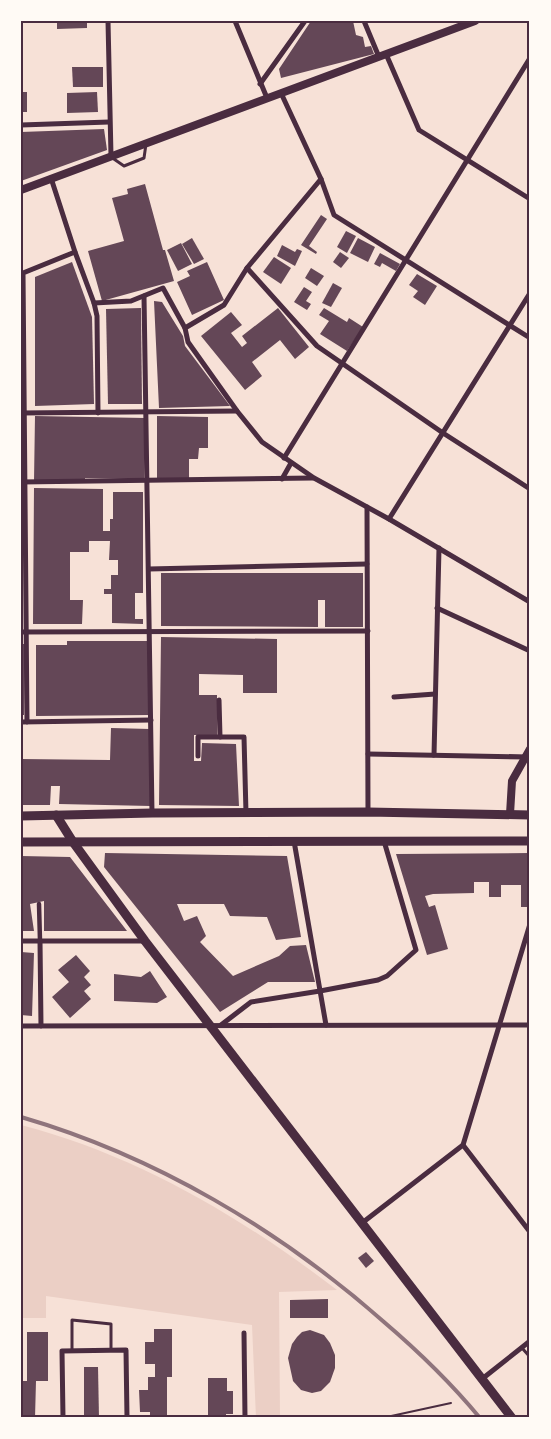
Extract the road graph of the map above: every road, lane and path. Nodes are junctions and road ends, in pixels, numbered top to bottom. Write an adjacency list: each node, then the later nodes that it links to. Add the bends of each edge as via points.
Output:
1 (108, 21): 11 (street)
2 (235, 21): 8 (street)
3 (305, 21): 8 (street)
4 (364, 21): 6 (street)
5 (475, 21): 6 (street)
6 (382, 56): 9 (street); 15 (street, via 418,130)
7 (530, 58): 15 (street)
8 (260, 84): 10 (street)
9 (281, 93): 10 (street); 17 (street)
10 (267, 98): 13 (street)
11 (109, 122): 12 (street); 14 (street)
12 (21, 125)
13 (146, 143): 14 (street); 14 (lane, via 144,158 124,166)
14 (111, 156): 16 (street)
15 (467, 160): 19 (street); 21 (street)
16 (51, 178): 18 (street); 20 (street)
17 (321, 179): 21 (street, via 334,215); 22 (street)
18 (21, 190)
19 (530, 199)
20 (75, 252): 25 (street); 32 (street, via 24,273)
21 (406, 260): 26 (street); 29 (street)
22 (247, 268): 27 (street, via 224,304); 29 (street, via 317,346)
23 (530, 293): 26 (street)
24 (144, 296): 25 (street, via 131,301); 27 (street, via 163,288); 31 (street)
25 (94, 303): 33 (street, via 97,316)
26 (510, 325): 28 (street); 34 (street)
27 (185, 328): 30 (street, via 188,342)
28 (530, 338)
29 (342, 363): 34 (street); 35 (street)
30 (237, 410): 31 (street); 35 (street, via 262,442)
31 (146, 412): 33 (street); 39 (street)
32 (23, 413): 33 (street); 40 (street)
33 (98, 413)
34 (443, 433): 41 (street); 43 (street)
35 (284, 458): 36 (street)
36 (291, 463): 37 (street); 38 (street)
37 (314, 478): 38 (street); 42 (street)
38 (282, 479): 39 (street)
39 (147, 481): 40 (street); 46 (street)
40 (23, 482): 49 (street)
41 (530, 489)
42 (367, 507): 43 (street); 45 (street)
43 (389, 519): 44 (street)
44 (439, 548): 47 (street); 48 (street)
45 (367, 564): 46 (street); 51 (street)
46 (149, 568): 50 (street)
47 (530, 602)
48 (437, 608): 52 (street); 53 (street)
49 (24, 632): 50 (street); 57 (street)
50 (150, 632): 51 (street); 56 (street)
51 (368, 632): 60 (street)
52 (530, 651)
53 (435, 694): 54 (street); 61 (street)
54 (394, 697)
55 (219, 700): 58 (street)
56 (151, 720): 57 (street); 65 (street)
57 (24, 722)
58 (220, 737): 62 (street, via 198,737); 66 (street, via 244,737)
59 (530, 749): 63 (street)
60 (368, 754): 61 (street); 64 (street)
61 (434, 755): 63 (street)
62 (198, 756)
63 (527, 757): 67 (street, via 512,781)
64 (368, 812): 66 (main road); 67 (main road)
65 (152, 813): 66 (main road); 68 (main road)
66 (246, 813)
67 (510, 814): 69 (main road)
68 (56, 815): 70 (main road); 75 (main road)
69 (530, 815)
70 (21, 816)
71 (294, 841): 72 (main road); 75 (main road); 81 (street)
72 (384, 841): 73 (main road); 81 (street, via 416,950 378,980)
73 (530, 841)
74 (21, 842): 75 (main road)
75 (73, 842): 80 (main road)
76 (39, 904): 79 (street)
77 (530, 924): 88 (street)
78 (21, 941): 79 (street)
79 (40, 941): 80 (street); 86 (street)
80 (145, 941): 87 (main road)
81 (320, 991): 82 (street, via 251,1002); 83 (street)
82 (221, 1025): 83 (street); 87 (street)
83 (326, 1025): 88 (street)
84 (530, 1025): 88 (street)
85 (21, 1026): 86 (street)
86 (41, 1026): 87 (street)
87 (211, 1026): 90 (main road)
88 (498, 1026): 89 (street)
89 (463, 1145): 90 (street); 91 (street)
90 (362, 1223): 98 (main road)
91 (530, 1232)
92 (244, 1333): 102 (street)
93 (530, 1341): 94 (street)
94 (521, 1348): 97 (lane); 98 (street)
95 (111, 1350): 96 (street); 96 (lane, via 111,1324 72,1320); 101 (street, via 126,1350)
96 (72, 1351): 100 (street, via 62,1351)
97 (530, 1357)
98 (482, 1379): 104 (main road)
99 (450, 1403): 103 (path)
100 (63, 1418)
101 (127, 1418)
102 (245, 1418)
103 (382, 1418)
104 (512, 1418)

